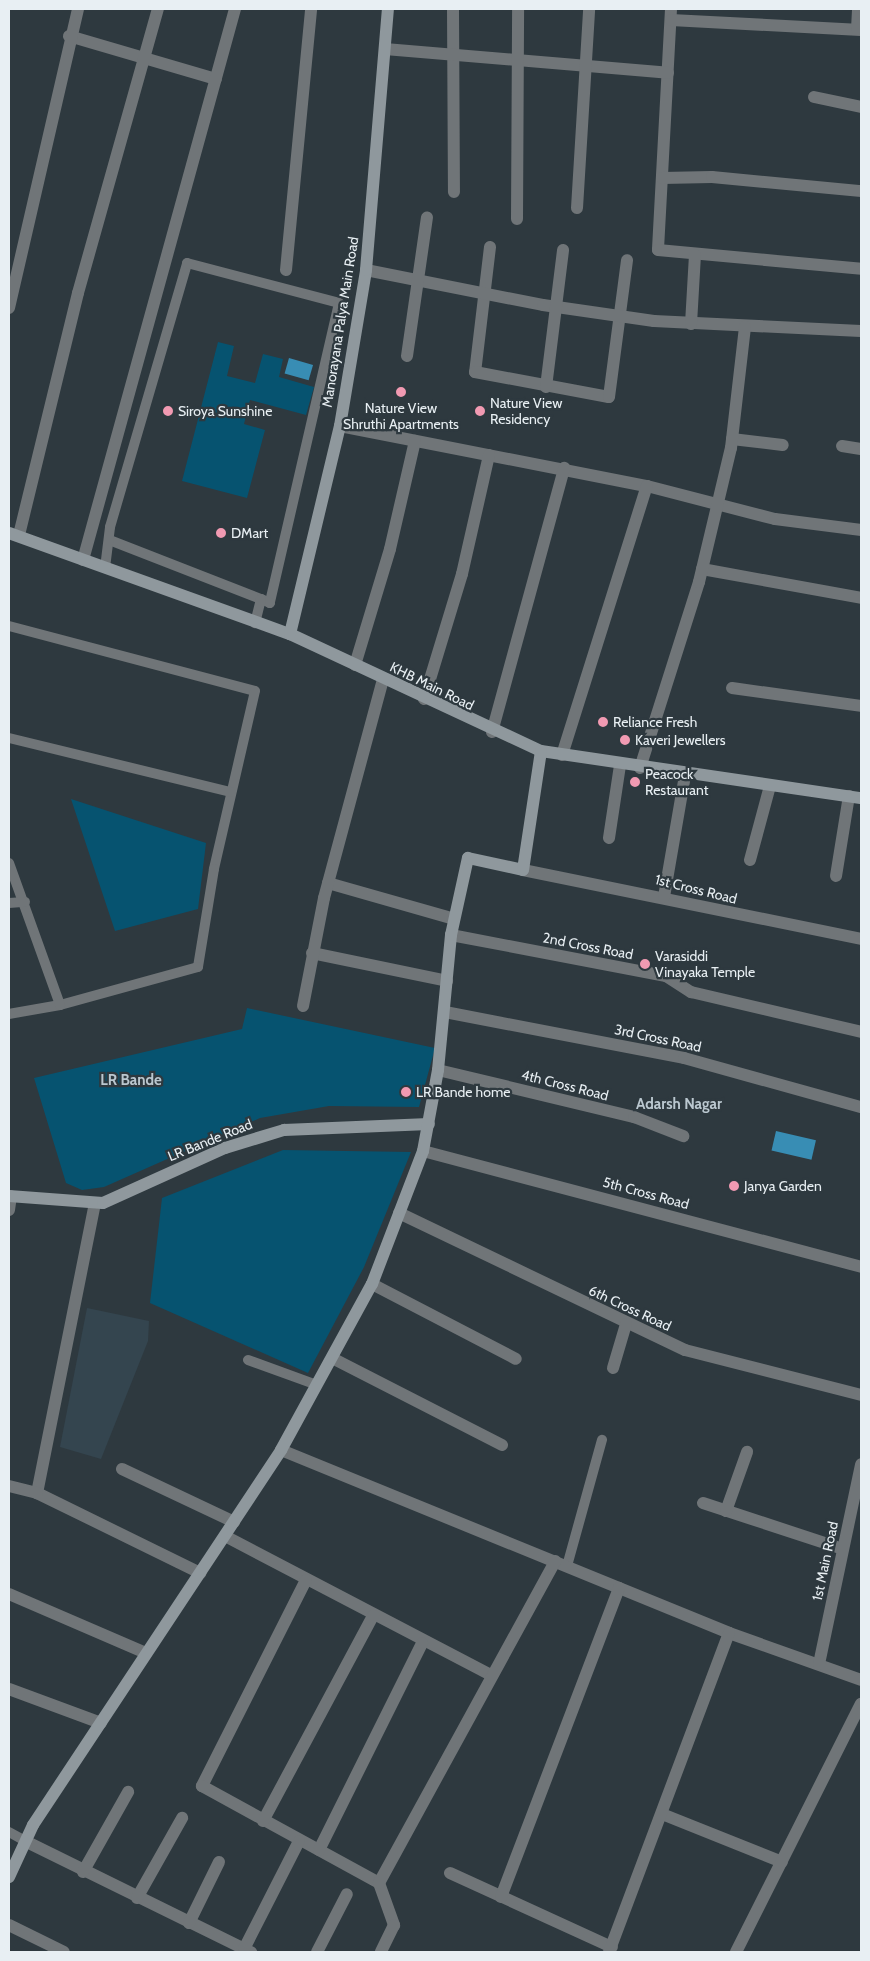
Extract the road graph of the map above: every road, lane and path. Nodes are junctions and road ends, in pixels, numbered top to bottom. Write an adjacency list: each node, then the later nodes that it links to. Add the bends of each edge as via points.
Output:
1 (78, 9): 12 (street)
2 (158, 9): 15 (street)
3 (235, 9): 19 (street)
4 (311, 9): 33 (street)
5 (388, 9): 13 (street, Manorayana Palya Main Road)
6 (453, 9): 14 (street)
7 (518, 9): 16 (street)
8 (588, 9): 17 (street)
9 (858, 9): 11 (street)
10 (671, 14): 11 (street); 18 (street)
11 (859, 30)
12 (69, 36): 15 (street); 37 (street)
13 (385, 49): 14 (street); 34 (street, Manorayana Palya Main Road)
14 (454, 54): 16 (street); 24 (street)
15 (142, 58): 19 (street); 56 (street)
16 (520, 58): 17 (street); 27 (street)
17 (586, 65): 18 (street); 25 (street)
18 (668, 73): 22 (street)
19 (216, 79): 58 (street)
20 (814, 97): 21 (street)
21 (861, 107)
22 (662, 178): 23 (street, via 712,177); 30 (street, via 658,250)
23 (861, 191)
24 (454, 192)
25 (577, 208)
26 (427, 217): 35 (street)
27 (517, 219)
28 (490, 247): 36 (street)
29 (563, 250): 38 (street)
30 (695, 255): 32 (street); 40 (street)
31 (627, 260): 39 (street)
32 (861, 269)
33 (286, 270)
34 (366, 270): 35 (street); 45 (street, Manorayana Palya Main Road)
35 (418, 278): 36 (street); 43 (street)
36 (487, 294): 38 (street); 44 (street, via 475,372)
37 (9, 308)
38 (558, 308): 39 (street); 44 (street)
39 (619, 316): 40 (street); 44 (street, via 610,397)
40 (691, 324): 41 (street)
41 (745, 327): 42 (street); 46 (street)
42 (861, 331)
43 (408, 356)
44 (546, 387)
45 (340, 426): 47 (street); 65 (street, Manorayana Palya Main Road)
46 (732, 439): 48 (street); 54 (street)
47 (415, 441): 51 (street); 66 (street, via 390,550)
48 (783, 445)
49 (842, 446): 50 (street)
50 (861, 450)
51 (489, 455): 52 (street); 69 (street, via 462,574)
52 (564, 468): 53 (street); 71 (street)
53 (647, 486): 54 (street); 74 (street)
54 (717, 506): 55 (street); 60 (street)
55 (861, 530)
56 (11, 534): 58 (street, KHB Main Road)
57 (112, 541): 59 (lane); 62 (lane); 62 (lane, via 110,526 187,263 339,303 270,603)
58 (83, 560): 59 (street, KHB Main Road)
59 (106, 568): 63 (street, KHB Main Road)
60 (702, 569): 61 (street); 76 (street)
61 (861, 598)
62 (261, 599): 63 (lane)
63 (255, 623): 65 (street, KHB Main Road)
64 (9, 626): 79 (lane, via 255,691)
65 (290, 634): 66 (street, KHB Main Road)
66 (354, 665): 67 (street, KHB Main Road)
67 (383, 679): 69 (street, KHB Main Road); 86 (street)
68 (732, 688): 70 (street)
69 (424, 699): 71 (street, KHB Main Road)
70 (861, 706)
71 (492, 732): 73 (street, KHB Main Road)
72 (9, 738): 79 (lane)
73 (541, 751): 74 (street, KHB Main Road); 84 (street)
74 (562, 755): 75 (street, KHB Main Road)
75 (620, 765): 76 (street, KHB Main Road); 81 (street)
76 (640, 768): 77 (street, KHB Main Road)
77 (685, 775): 78 (street, KHB Main Road); 87 (street)
78 (770, 786): 80 (street, KHB Main Road); 82 (street)
79 (230, 792): 95 (lane, via 198,967)
80 (855, 797): 85 (street)
81 (609, 838)
82 (750, 860)
83 (9, 863): 88 (lane)
84 (523, 870): 87 (street, 1st Cross Road); 90 (street, via 468,858)
85 (836, 876)
86 (328, 883): 90 (street); 93 (street)
87 (664, 897): 92 (street, 1st Cross Road)
88 (25, 902): 89 (lane); 95 (lane)
89 (9, 903)
90 (454, 919): 91 (street)
91 (451, 935): 94 (street); 99 (street, 2nd Cross Road, via 666,976 691,992)
92 (861, 939)
93 (312, 953): 94 (street); 96 (street)
94 (447, 981): 97 (street)
95 (60, 1005): 98 (lane)
96 (303, 1006)
97 (445, 1012): 100 (street); 101 (street, 3rd Cross Road, via 684,1058)
98 (9, 1014)
99 (861, 1032)
100 (438, 1070): 102 (street); 103 (street, 4th Cross Road, via 634,1117)
101 (861, 1107)
102 (429, 1124): 104 (street); 106 (street, LR Bande Road, via 284,1130 225,1148 118,1199)
103 (683, 1136)
104 (423, 1151): 108 (street); 109 (street, 5th Cross Road)
105 (10, 1196): 106 (street, LR Bande Road); 107 (street)
106 (94, 1203): 125 (street)
107 (9, 1210)
108 (399, 1213): 110 (street); 111 (street, 6th Cross Road)
109 (861, 1267)
110 (372, 1284): 112 (street); 113 (street)
111 (626, 1324): 115 (street); 117 (street, 6th Cross Road, via 685,1350)
112 (332, 1358): 116 (street); 119 (street)
113 (516, 1359)
114 (248, 1360): 116 (lane)
115 (613, 1368)
116 (317, 1385): 120 (street)
117 (861, 1395)
118 (602, 1440): 132 (lane)
119 (502, 1445)
120 (281, 1450): 128 (street); 131 (street)
121 (747, 1452): 127 (street)
122 (861, 1464): 130 (street, 1st Main Road)
123 (122, 1469): 128 (street)
124 (9, 1486): 125 (street)
125 (38, 1493): 133 (street)
126 (703, 1503): 127 (street)
127 (726, 1511): 130 (street)
128 (234, 1522): 129 (street)
129 (225, 1536): 133 (street); 134 (street)
130 (843, 1549): 141 (street, 1st Main Road)
131 (555, 1560): 132 (street); 142 (street)
132 (567, 1566): 135 (street)
133 (200, 1573): 140 (street)
134 (306, 1580): 137 (street); 150 (street, via 202,1780 204,1788)
135 (619, 1588): 138 (street); 162 (street)
136 (9, 1594): 140 (street)
137 (373, 1616): 139 (street); 150 (street)
138 (729, 1634): 141 (street); 148 (street)
139 (422, 1643): 142 (street); 154 (street)
140 (146, 1653): 146 (street)
141 (819, 1664): 143 (street)
142 (491, 1675): 160 (street)
143 (861, 1680)
144 (9, 1689): 146 (street)
145 (861, 1704): 156 (street)
146 (101, 1723): 153 (street, via 33,1825)
147 (128, 1792): 157 (street)
148 (662, 1814): 156 (street); 166 (street)
149 (182, 1818): 163 (street)
150 (263, 1821): 152 (street)
151 (9, 1832): 153 (lane)
152 (299, 1841): 154 (street); 167 (street)
153 (27, 1842): 157 (street); 159 (street)
154 (319, 1850): 160 (street)
155 (220, 1862): 164 (street)
156 (782, 1862): 171 (street)
157 (82, 1872): 163 (street)
158 (450, 1873): 162 (street)
159 (9, 1877)
160 (379, 1883): 170 (street, via 394,1925)
161 (347, 1894): 169 (street)
162 (501, 1897): 166 (street)
163 (137, 1898): 164 (street)
164 (189, 1922): 167 (street)
165 (9, 1925): 168 (street)
166 (611, 1950)
167 (248, 1951)
168 (64, 1952)
169 (317, 1952)
170 (382, 1952)
171 (736, 1952)

